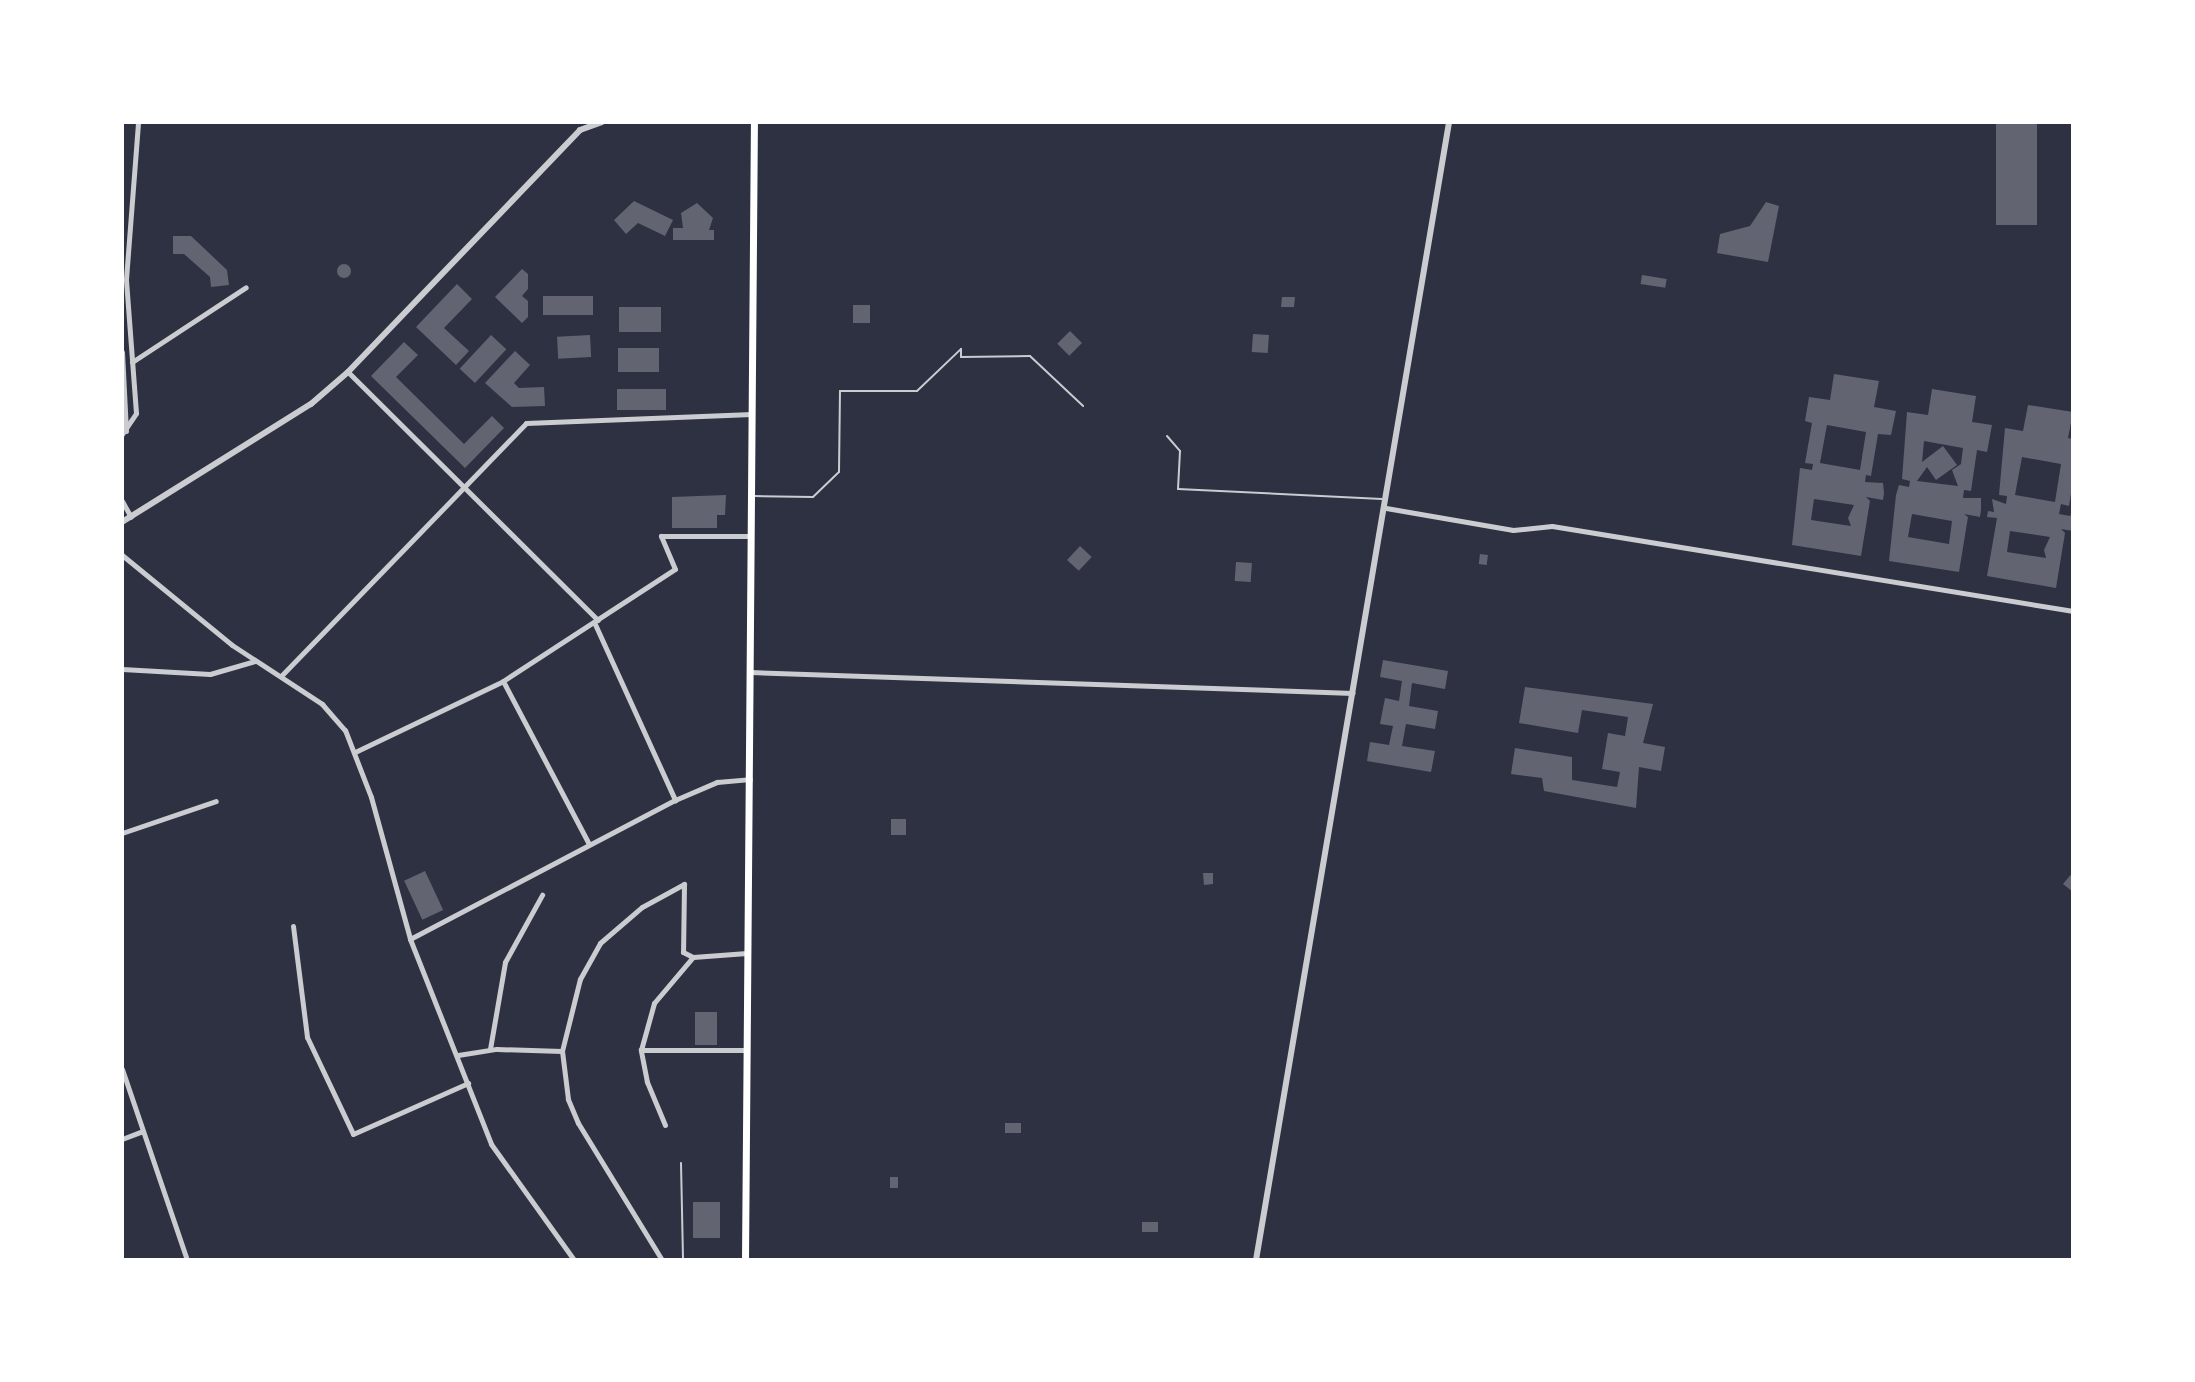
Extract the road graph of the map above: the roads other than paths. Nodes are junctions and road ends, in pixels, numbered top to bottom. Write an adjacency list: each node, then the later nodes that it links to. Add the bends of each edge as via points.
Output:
1 (138, 122): 7 (street, via 126,279)
2 (602, 122): 8 (street, via 580,130)
3 (754, 122): 10 (main road)
4 (1449, 122): 15 (street)
5 (246, 287): 7 (street)
6 (122, 352): 11 (street, via 128,424)
7 (132, 362): 11 (street, via 136,413)
8 (351, 375): 13 (street); 18 (street, via 293,418)
9 (1083, 406): 14 (lane, via 1030,356 961,357 961,349 917,391 840,391 839,472 813,497)
10 (753, 414): 13 (street, via 530,421); 14 (main road)
11 (122, 434)
12 (1167, 436): 15 (lane, via 1180,451 1178,489)
13 (463, 488): 23 (street); 27 (street)
14 (751, 496): 20 (main road)
15 (1387, 499): 17 (street)
16 (122, 501): 18 (street)
17 (1386, 508): 22 (street, via 1513,530 1574,529); 29 (street)
18 (131, 517): 19 (street)
19 (122, 522)
20 (751, 536): 23 (street, via 661,536 675,569); 26 (main road)
21 (122, 555): 24 (street)
22 (2073, 611)
23 (596, 621): 28 (street); 32 (street)
24 (256, 661): 25 (street, via 210,674); 27 (street)
25 (122, 669)
26 (750, 672): 29 (street); 31 (main road)
27 (281, 676): 30 (street, via 331,712)
28 (503, 681): 30 (street); 35 (street)
29 (1354, 693): 57 (street)
30 (355, 752): 38 (street)
31 (750, 779): 32 (street, via 717,782); 39 (main road)
32 (675, 800): 35 (street)
33 (216, 801): 34 (street)
34 (122, 833)
35 (589, 844): 38 (street)
36 (542, 895): 41 (street, via 505,962)
37 (293, 926): 47 (street, via 307,1037 353,1134)
38 (410, 939): 45 (street)
39 (747, 953): 40 (street); 43 (main road)
40 (693, 957): 42 (street, via 654,1003); 44 (street, via 683,952 684,884 642,907 600,943 580,979)
41 (490, 1049): 44 (street); 45 (street)
42 (641, 1050): 43 (street); 48 (street, via 647,1082)
43 (746, 1050): 56 (main road)
44 (562, 1051): 54 (street, via 568,1099 578,1123)
45 (458, 1055): 47 (street)
46 (122, 1069): 49 (street)
47 (468, 1083): 53 (street, via 491,1144)
48 (665, 1125)
49 (144, 1131): 50 (street); 52 (street)
50 (122, 1139)
51 (681, 1163): 55 (lane)
52 (187, 1260)
53 (574, 1260)
54 (662, 1260)
55 (683, 1260)
56 (745, 1260)
57 (1256, 1260)

